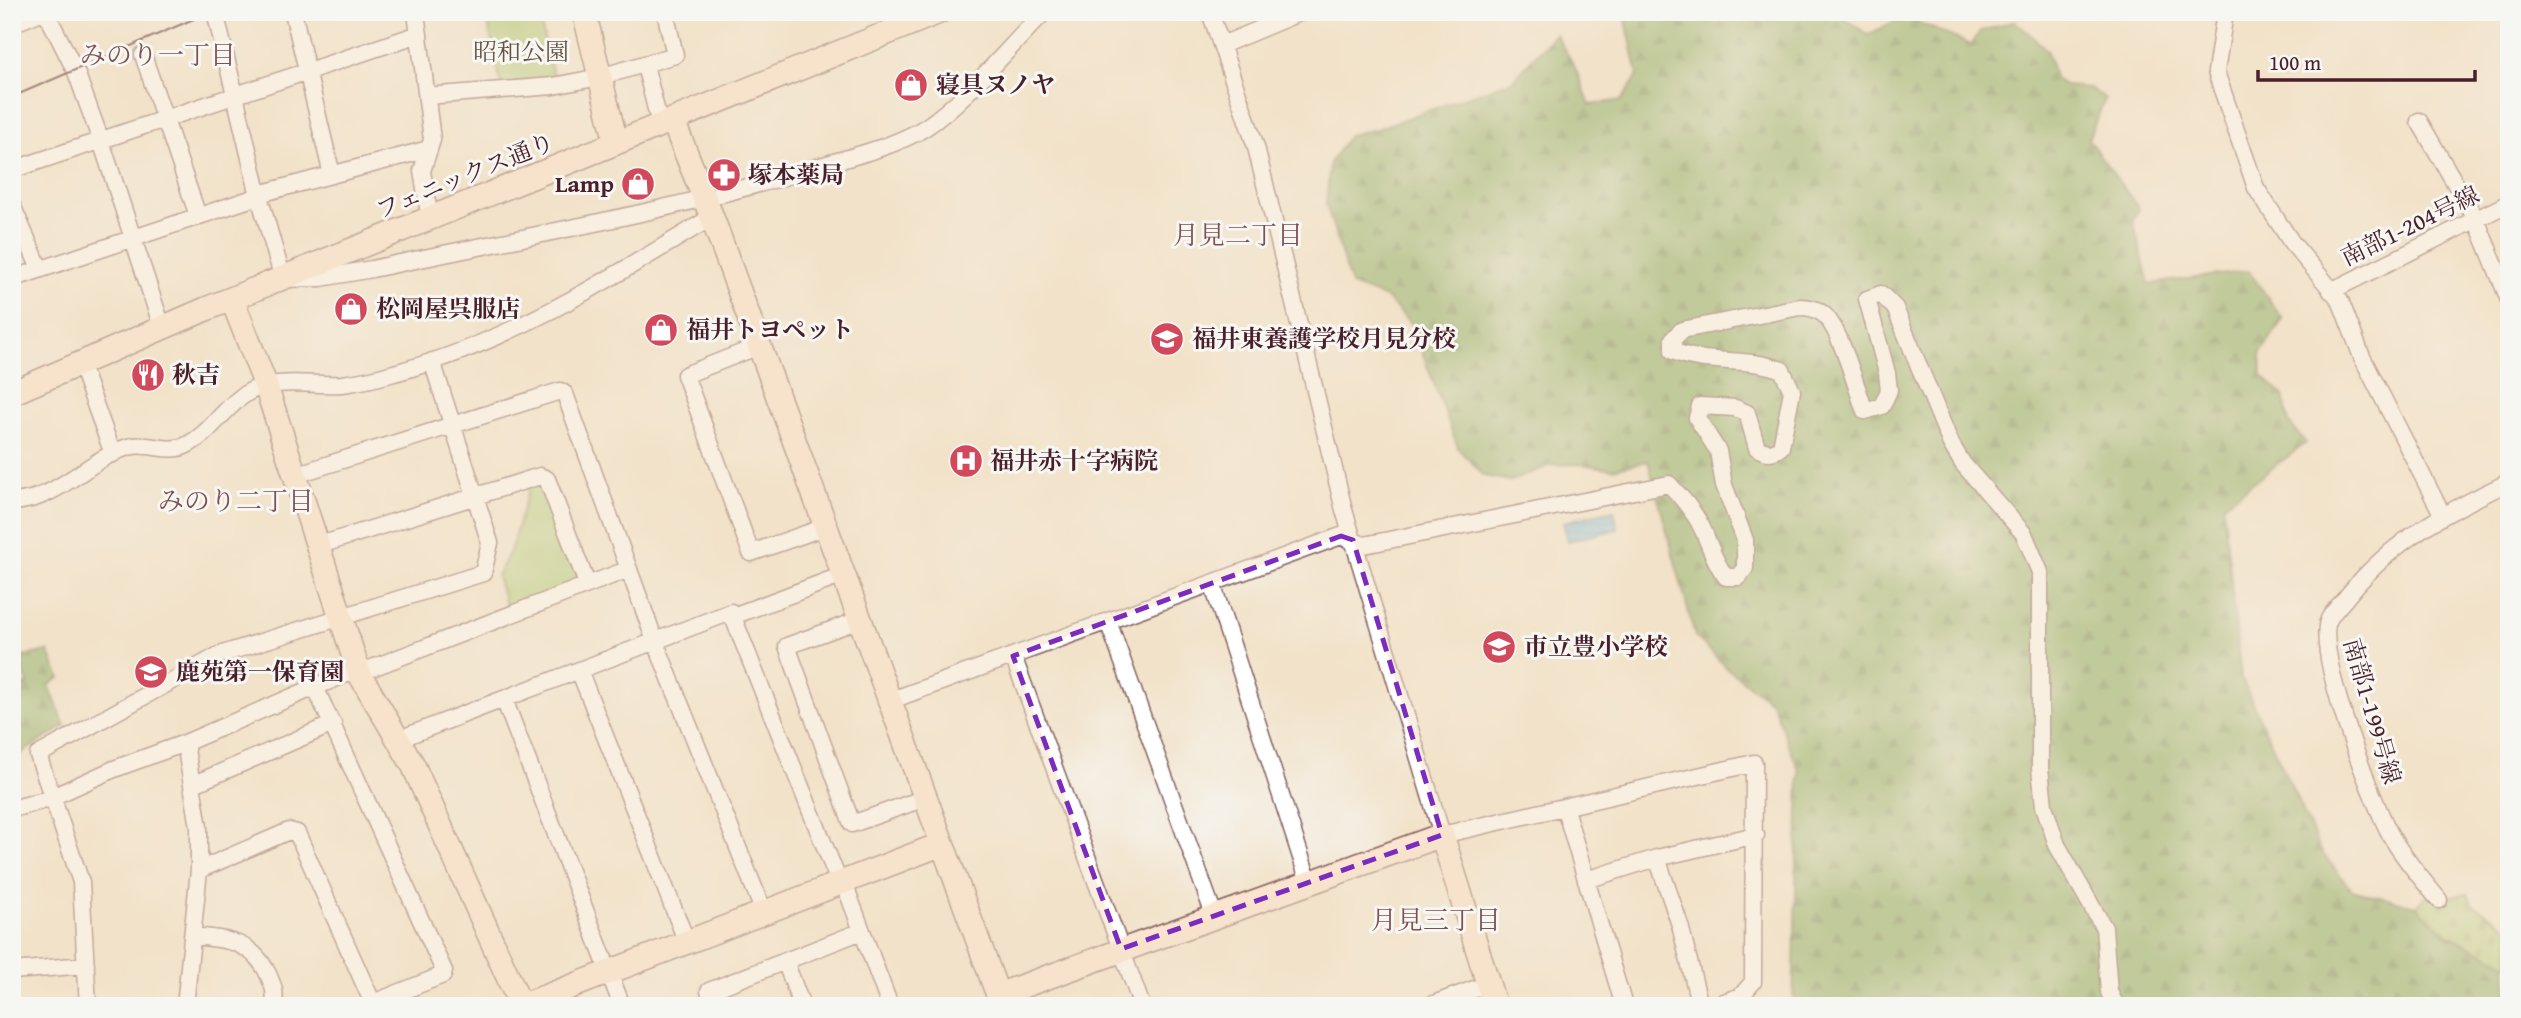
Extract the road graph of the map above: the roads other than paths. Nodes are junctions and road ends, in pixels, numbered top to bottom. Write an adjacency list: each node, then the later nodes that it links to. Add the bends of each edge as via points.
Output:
1 (44, 12): 12 (street); 24 (street, via 76,72)
2 (293, 12): 17 (street)
3 (415, 12): 13 (street)
4 (584, 12): 18 (street)
5 (665, 12): 16 (street, via 675,55)
6 (939, 12): 23 (street, フェニックス通り)
7 (1044, 12): 32 (street, via 924,128)
8 (1210, 12): 14 (street)
9 (1301, 12): 14 (street)
10 (2225, 12): 40 (street, via 2216,72 2256,188)
11 (217, 20): 19 (street)
12 (12, 24)
13 (419, 34): 17 (street); 20 (street)
14 (1222, 45): 57 (street, via 1256,147)
15 (143, 55): 21 (street)
16 (645, 65): 18 (street); 23 (street)
17 (307, 72): 19 (street); 28 (street)
18 (600, 76): 20 (street, via 553,86); 25 (street)
19 (235, 96): 21 (street); 29 (street)
20 (427, 96): 26 (street)
21 (165, 119): 24 (street); 33 (street)
22 (2419, 121): 35 (street)
23 (666, 123): 25 (street, フェニックス通り); 32 (street)
24 (101, 141): 27 (street); 36 (street)
25 (616, 142): 34 (street, フェニックス通り)
26 (429, 149): 28 (street); 34 (street, via 422,171)
27 (12, 170)
28 (332, 175): 29 (street)
29 (259, 195): 33 (street); 39 (street)
30 (2509, 203): 35 (street, 南部1-204号線)
31 (12, 205): 37 (street)
32 (708, 207): 39 (street, via 321,278); 44 (street); 45 (street, via 551,311)
33 (198, 216): 36 (street)
34 (430, 219): 39 (street, フェニックス通り)
35 (2476, 219): 40 (street, 南部1-204号線); 42 (street)
36 (131, 239): 37 (street); 43 (street)
37 (40, 270): 38 (street)
38 (12, 279)
39 (283, 279): 41 (street, フェニックス通り)
40 (2331, 291): 55 (street, via 2340,300 2362,357)
41 (232, 299): 43 (street, フェニックス通り); 47 (street)
42 (2509, 300)
43 (162, 327): 46 (street, フェニックス通り)
44 (759, 346): 56 (street); 56 (street, via 685,375 751,554)
45 (432, 361): 47 (street, via 344,383); 49 (street)
46 (80, 363): 48 (street, フェニックス通り); 50 (street)
47 (265, 386): 50 (street, via 247,393 184,446 136,445); 51 (street)
48 (12, 393)
49 (452, 426): 51 (street); 53 (street); 59 (street, via 560,391 565,394)
50 (113, 454): 54 (street, via 72,481 28,501)
51 (295, 475): 58 (street)
52 (2509, 482): 55 (street, 南部1-199号線)
53 (475, 496): 58 (street); 62 (street, via 540,476 547,479); 64 (street, via 491,543 483,573)
54 (12, 502)
55 (2442, 514): 90 (street, 南部1-199号線, via 2380,560 2357,585 2329,619 2325,647 2348,729 2382,817 2403,856)
56 (825, 527): 60 (street)
57 (1353, 540): 61 (street, via 1341,536); 82 (street); 103 (street, via 1364,545 1668,484 1701,526 1716,564 1726,577 1738,577 1745,568 1745,540 1724,485 1718,451 1697,418 1700,406 1746,413 1757,448 1775,452 1781,447 1793,391 1782,370 1688,357 1673,351 1673,339 1682,330 1811,308 1824,313 1833,329 1865,411 1882,406 1889,390 1867,299 1881,294 1895,308 1951,444 2024,534 2040,572 2044,806 2057,845 2104,928)
58 (317, 546): 64 (street)
59 (629, 569): 62 (street); 67 (street)
60 (843, 575): 63 (street); 65 (street)
61 (1212, 583): 66 (street); 89 (street)
62 (587, 584): 70 (street)
63 (733, 616): 67 (street, via 731,612); 88 (street)
64 (340, 617): 70 (street); 78 (street, via 219,655 38,754)
65 (859, 620): 73 (street); 79 (street, via 787,646 852,824)
66 (1108, 621): 68 (street); 92 (street)
67 (655, 640): 69 (street); 91 (street)
68 (1013, 656): 73 (street); 96 (street)
69 (579, 670): 72 (street); 95 (street)
70 (358, 671): 71 (street); 75 (street)
71 (315, 687): 74 (street); 76 (street)
72 (504, 699): 75 (street); 100 (street)
73 (889, 701): 79 (street)
74 (333, 724): 77 (street); 104 (street, via 444,971)
75 (399, 739): 108 (street)
76 (185, 743): 77 (street); 78 (street)
77 (194, 784): 86 (street)
78 (54, 796): 80 (street); 98 (street, via 81,882)
79 (925, 798): 84 (street)
80 (12, 808)
81 (1565, 809): 82 (street); 83 (street, via 1754,763); 87 (street)
82 (1442, 835): 89 (street); 101 (street)
83 (1756, 835): 85 (street); 117 (street, via 1753,982 1741,996)
84 (942, 844): 88 (street); 102 (street)
85 (1657, 858): 87 (street); 116 (street)
86 (199, 870): 94 (street); 104 (street, via 289,831 297,833)
87 (1586, 880): 115 (street)
88 (841, 881): 91 (street); 93 (street)
89 (1309, 882): 92 (street)
90 (2439, 900)
91 (763, 910): 95 (street)
92 (1214, 915): 96 (street)
93 (862, 931): 97 (street); 112 (street)
94 (192, 936): 106 (street); 107 (street, via 232,940 251,949 271,979 276,997)
95 (686, 940): 100 (street)
96 (1121, 948): 102 (street); 113 (street)
97 (785, 961): 110 (street, via 709,991); 111 (street)
98 (86, 965): 99 (street); 105 (street)
99 (12, 971)
100 (609, 971): 108 (street); 109 (street)
101 (1492, 995): 114 (street)
102 (1000, 1000)
103 (2108, 1001)
104 (374, 1004)
105 (88, 1006)
106 (185, 1006)
107 (273, 1006)
108 (521, 1006)
109 (622, 1006)
110 (715, 1006)
111 (802, 1006)
112 (890, 1006)
113 (1142, 1006)
114 (1428, 1006)
115 (1624, 1006)
116 (1700, 1006)
117 (1712, 1006)

